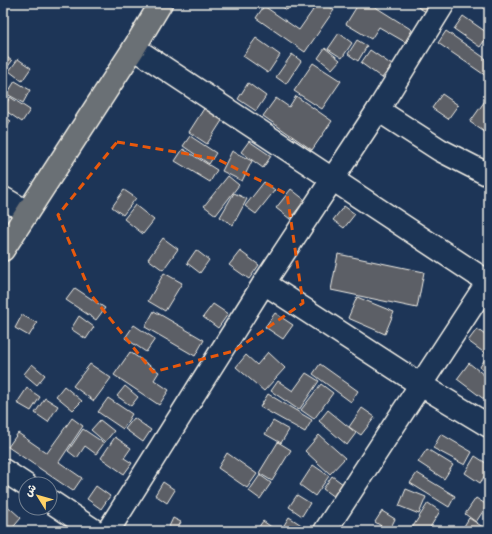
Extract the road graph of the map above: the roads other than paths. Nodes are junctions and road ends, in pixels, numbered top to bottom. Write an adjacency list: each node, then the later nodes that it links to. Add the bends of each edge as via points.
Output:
1 (162, 3): 3 (main road)
2 (444, 3): 4 (street)
3 (134, 48): 6 (street); 8 (main road)
4 (378, 110): 5 (street, via 440,150); 6 (street)
5 (489, 175)
6 (333, 179): 10 (street); 11 (street)
7 (3, 198): 8 (street)
8 (27, 212): 9 (main road)
9 (3, 250)
10 (488, 281): 12 (street)
11 (264, 283): 12 (street); 18 (street)
12 (421, 385): 13 (street); 19 (street)
13 (489, 426)
14 (3, 470): 15 (street)
15 (18, 480)
16 (58, 506): 17 (street)
17 (95, 531)
18 (108, 531)
19 (325, 531)

